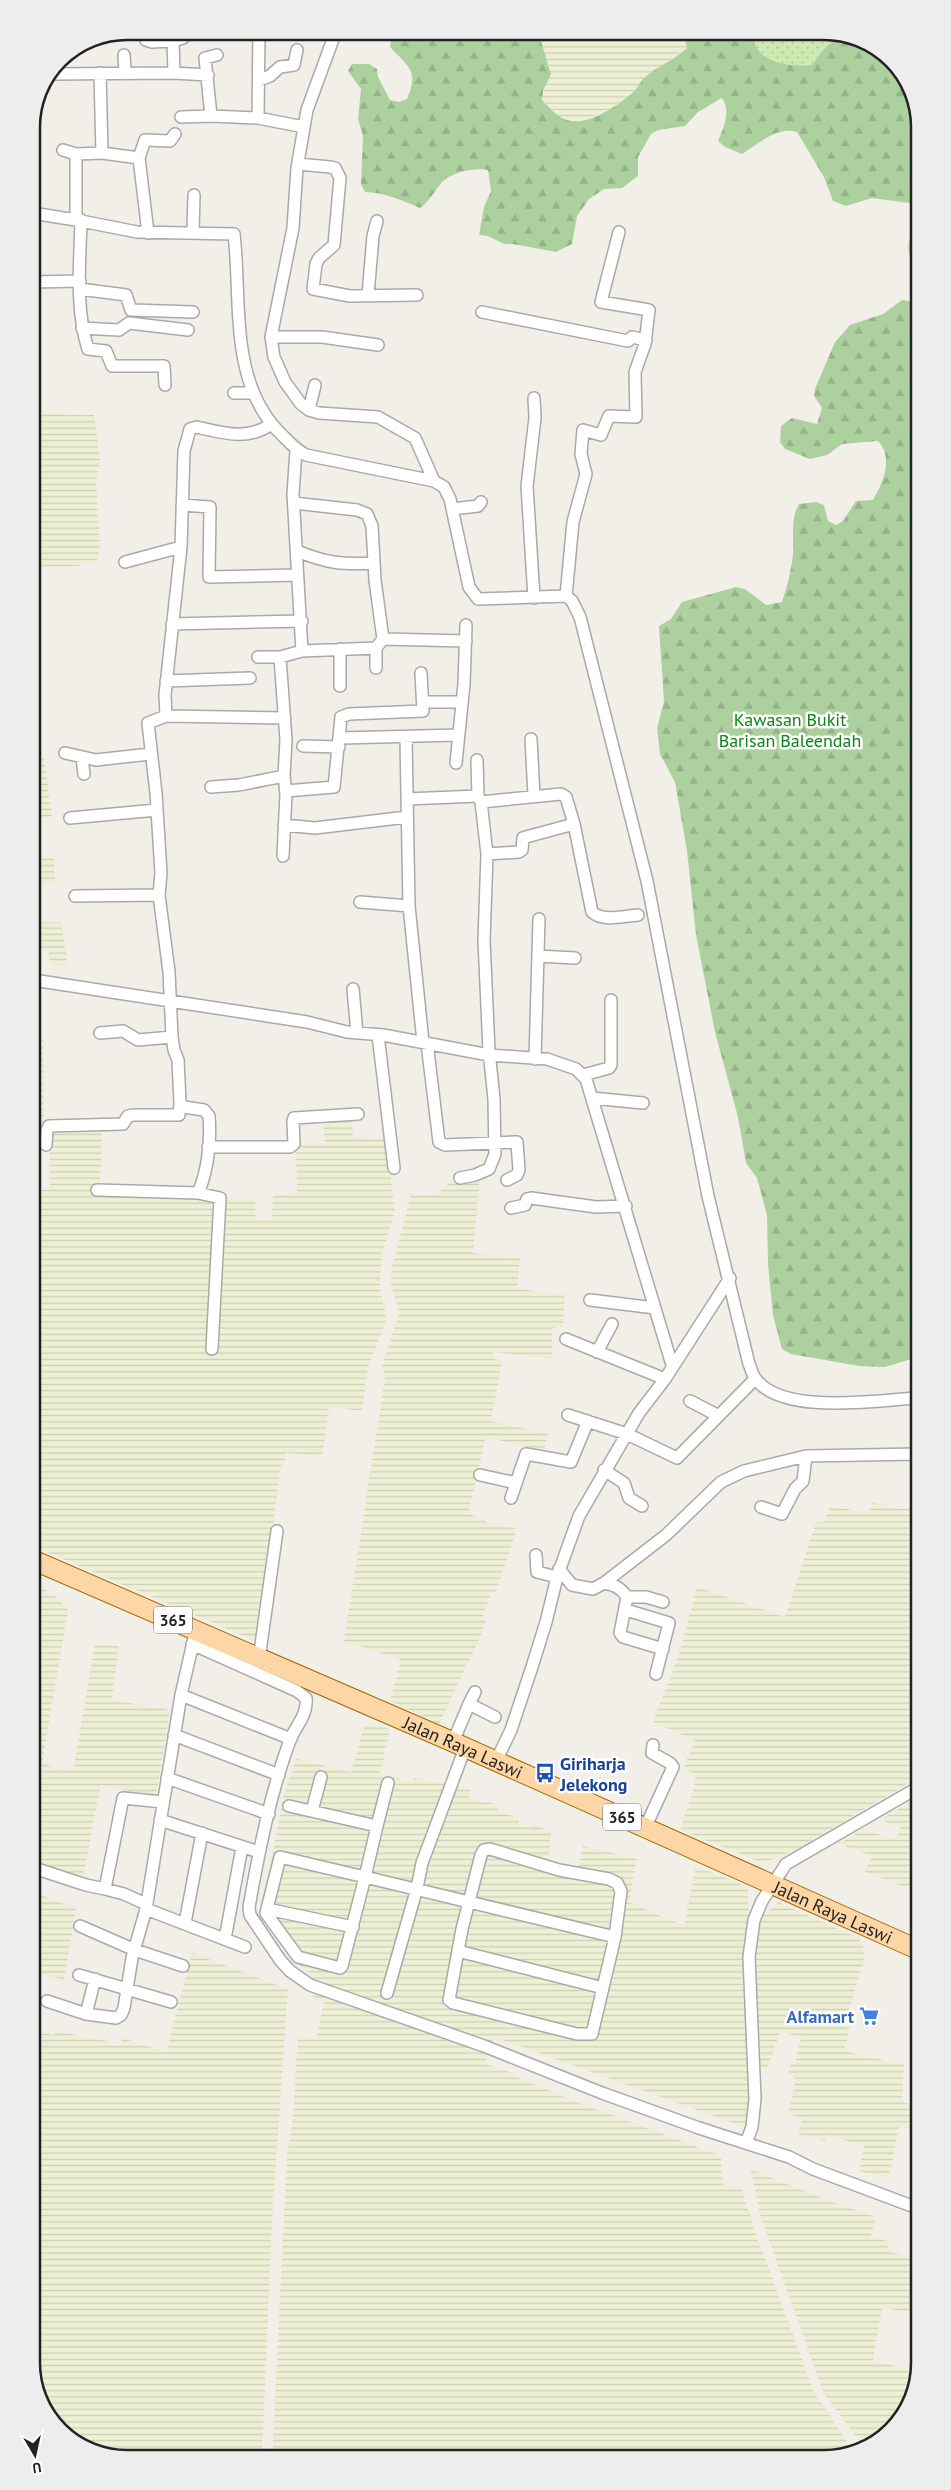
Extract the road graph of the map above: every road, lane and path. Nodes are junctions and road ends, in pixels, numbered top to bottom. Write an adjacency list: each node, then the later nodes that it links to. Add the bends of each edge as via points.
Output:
1 (146, 40): 5 (street)
2 (176, 40): 5 (street)
3 (259, 40): 14 (street)
4 (333, 40): 18 (street)
5 (173, 41): 11 (street)
6 (297, 50): 14 (street, via 294,65 280,67)
7 (124, 55): 9 (street)
8 (217, 55): 13 (street, via 205,58)
9 (125, 72): 10 (street); 11 (street)
10 (100, 73): 12 (street); 21 (street)
11 (174, 73): 13 (street)
12 (58, 74)
13 (208, 75): 15 (street)
14 (259, 80): 17 (street)
15 (211, 116): 16 (street); 17 (street)
16 (180, 117)
17 (258, 118): 18 (street)
18 (304, 127): 24 (street)
19 (175, 134): 23 (street, via 170,141 145,140)
20 (63, 150): 22 (street)
21 (102, 152): 22 (street); 23 (street)
22 (76, 154): 27 (street)
23 (139, 158): 31 (street)
24 (298, 164): 34 (street, via 335,168 340,178 334,245 319,258 312,289 339,295); 40 (street, via 293,228)
25 (194, 195): 29 (street)
26 (40, 215): 27 (street)
27 (79, 220): 31 (street, via 113,229); 33 (street)
28 (378, 221): 34 (street, via 373,236)
29 (193, 232): 31 (street); 46 (street, via 234,234 244,364)
30 (619, 232): 41 (street, via 601,302 649,310)
31 (148, 233)
32 (40, 282): 33 (street)
33 (80, 285): 36 (street, via 126,295 131,310); 38 (street)
34 (368, 295): 35 (street)
35 (417, 295)
36 (193, 312)
37 (482, 312): 41 (street, via 628,341 632,337)
38 (82, 328): 39 (street, via 119,330 128,323); 43 (street, via 88,349 106,351 112,366 164,366)
39 (188, 330)
40 (271, 338): 42 (street, via 322,337); 48 (street, via 274,357 284,382)
41 (646, 340): 61 (street, via 635,372 636,417 609,416 601,435 583,430 581,454 586,474 573,522)
42 (378, 345)
43 (165, 385)
44 (314, 386): 48 (street)
45 (234, 393): 46 (street)
46 (252, 393): 49 (street)
47 (534, 398): 62 (street, via 535,418 527,486)
48 (309, 410): 51 (street, via 378,418 393,424 415,438)
49 (271, 424): 50 (street); 54 (street, via 254,434 190,429 184,451)
50 (296, 450): 51 (street, via 320,458); 53 (street)
51 (434, 481): 55 (street, via 444,487)
52 (480, 502): 55 (street, via 478,506)
53 (294, 503): 57 (street); 59 (street, via 367,514 372,526)
54 (182, 505): 56 (street); 60 (street, via 210,507 209,577)
55 (452, 509): 62 (street, via 472,593 478,599 486,600)
56 (181, 547): 58 (street); 64 (street)
57 (297, 551): 59 (street, via 335,564); 60 (street)
58 (124, 562)
59 (374, 563): 67 (street)
60 (297, 574): 63 (street)
61 (566, 596): 62 (street); 139 (street, via 580,617 647,881 708,1196)
62 (534, 598)
63 (302, 621): 64 (street); 69 (street)
64 (172, 624): 75 (street)
65 (466, 625): 66 (street)
66 (466, 641): 67 (street); 78 (street)
67 (380, 644): 68 (street); 72 (street)
68 (340, 649): 69 (street); 76 (street)
69 (302, 651): 71 (street)
70 (258, 657): 71 (street)
71 (280, 657): 80 (street)
72 (376, 668)
73 (421, 673): 77 (street)
74 (250, 678): 75 (street)
75 (166, 680): 79 (street)
76 (340, 686)
77 (424, 702): 78 (street); 84 (street, via 424,710 421,711 342,716)
78 (462, 702): 81 (street)
79 (166, 716): 80 (street); 87 (street, via 148,722)
80 (285, 718): 92 (street)
81 (458, 735): 82 (street); 90 (street)
82 (406, 737): 84 (street); 96 (street)
83 (531, 739): 95 (street)
84 (340, 742): 85 (street); 94 (street, via 334,788)
85 (303, 746)
86 (65, 753): 88 (street)
87 (150, 754): 88 (street, via 112,759); 98 (street)
88 (82, 758): 91 (street)
89 (477, 760): 97 (street)
90 (456, 763)
91 (84, 774)
92 (284, 776): 93 (street); 94 (street)
93 (211, 787)
94 (286, 791): 102 (street)
95 (534, 796): 97 (street); 101 (street, via 563,795)
96 (407, 799): 97 (street); 100 (street)
97 (480, 799): 103 (street)
98 (157, 810): 99 (street); 105 (street)
99 (70, 818)
100 (407, 818): 102 (street, via 315,828); 108 (street)
101 (574, 824): 103 (street, via 523,838 519,852); 109 (street, via 592,912 610,918)
102 (284, 825): 104 (street)
103 (487, 854): 122 (street, via 484,940)
104 (283, 856)
105 (159, 895): 106 (street); 116 (street)
106 (75, 896)
107 (360, 902): 108 (street)
108 (409, 906): 121 (street)
109 (638, 915)
110 (539, 919): 111 (street)
111 (538, 956): 112 (street); 123 (street)
112 (575, 958)
113 (40, 981): 116 (street)
114 (353, 989): 118 (street)
115 (611, 1000): 124 (street, via 611,1065)
116 (171, 1001): 118 (street); 120 (street)
117 (100, 1033): 120 (street, via 122,1031 138,1040)
118 (357, 1033): 119 (street)
119 (378, 1035): 121 (street); 132 (street)
120 (172, 1037): 127 (street, via 178,1060)
121 (425, 1043): 122 (street); 129 (street, via 439,1142 445,1146)
122 (488, 1048): 123 (street); 129 (street, via 494,1100)
123 (535, 1058): 124 (street, via 562,1063)
124 (583, 1075): 125 (street)
125 (592, 1098): 126 (street); 137 (street)
126 (644, 1102)
127 (180, 1103): 130 (street, via 179,1115 133,1114 122,1124 50,1126); 131 (street, via 208,1113)
128 (358, 1114): 131 (street, via 294,1118 294,1144 290,1147)
129 (489, 1145): 133 (street, via 494,1159 489,1168); 134 (street, via 518,1144 519,1170 517,1175)
130 (46, 1146)
131 (208, 1147): 136 (street)
132 (394, 1168)
133 (460, 1178)
134 (507, 1180)
135 (97, 1190): 136 (street)
136 (198, 1193): 144 (street, via 218,1197 222,1202)
137 (626, 1206): 138 (street, via 596,1207 531,1198 525,1205); 141 (street)
138 (511, 1208)
139 (730, 1278): 146 (street); 148 (street)
140 (590, 1300): 141 (street)
141 (655, 1308): 146 (street)
142 (612, 1324): 145 (street)
143 (566, 1340): 145 (street)
144 (212, 1349)
145 (597, 1352): 147 (street)
146 (672, 1365): 147 (street)
147 (665, 1379): 154 (street)
148 (755, 1379): 149 (street, via 786,1398 800,1401 842,1403); 152 (street)
149 (911, 1398)
150 (690, 1401): 152 (street)
151 (568, 1415): 153 (street)
152 (717, 1415): 154 (street, via 677,1458)
153 (588, 1422): 154 (street); 159 (street, via 571,1462 527,1453)
154 (627, 1434): 157 (street)
155 (911, 1454): 156 (street)
156 (806, 1456): 162 (street, via 803,1481 782,1514); 167 (street, via 770,1463 721,1482 666,1535)
157 (604, 1470): 161 (street, via 624,1483 629,1498); 166 (street, via 579,1516)
158 (480, 1475): 159 (street)
159 (516, 1483): 160 (street)
160 (511, 1498)
161 (642, 1506)
162 (761, 1506)
163 (277, 1531): 173 (street)
164 (536, 1555): 166 (street, via 537,1572)
165 (40, 1563): 171 (main road, Jalan Raya Laswi / 365)
166 (558, 1573): 167 (street, via 572,1585 593,1588); 183 (street, via 532,1668 511,1730)
167 (604, 1584): 168 (street, via 622,1590)
168 (627, 1597): 169 (street, via 646,1597); 170 (street)
169 (663, 1602)
170 (626, 1610): 172 (street, via 620,1633 623,1637); 172 (street, via 669,1623)
171 (201, 1641): 173 (main road, Jalan Raya Laswi / 365); 176 (street); 180 (street, via 303,1693 306,1708)
172 (663, 1649): 174 (street)
173 (258, 1659): 181 (main road, Jalan Raya Laswi / 365)
174 (656, 1674)
175 (475, 1692): 177 (street)
176 (181, 1695): 179 (street); 180 (street)
177 (469, 1704): 178 (street); 181 (street)
178 (495, 1717)
179 (174, 1735): 184 (street); 186 (street)
180 (291, 1738): 184 (street)
181 (459, 1745): 183 (main road, Jalan Raya Laswi / 365); 202 (street)
182 (653, 1745): 195 (street, via 652,1753 673,1767)
183 (496, 1761): 195 (main road, Jalan Raya Laswi / 365)
184 (279, 1775): 192 (street)
185 (321, 1777): 191 (street)
186 (167, 1778): 189 (street); 192 (street)
187 (388, 1783): 194 (street)
188 (911, 1792): 201 (street, via 801,1854 786,1864)
189 (163, 1802): 193 (street); 203 (street, via 123,1798)
190 (289, 1806): 191 (street)
191 (312, 1811): 194 (street)
192 (269, 1814): 198 (street)
193 (160, 1820): 196 (street); 205 (street)
194 (377, 1826): 200 (street)
195 (645, 1828): 201 (main road, Jalan Raya Laswi / 365)
196 (202, 1833): 197 (street); 207 (street)
197 (242, 1848): 198 (street); 211 (street)
198 (259, 1852): 225 (street, via 250,1915 285,1966 310,1985)
199 (40, 1870): 203 (street)
200 (365, 1877): 202 (street); 206 (street, via 280,1857); 209 (street)
201 (772, 1884): 212 (main road, Jalan Raya Laswi / 365); 225 (street, via 754,1920 750,1937 755,2099 752,2127)
202 (417, 1888): 204 (street); 221 (street)
203 (105, 1889): 205 (street, via 124,1894)
204 (468, 1902): 210 (street); 210 (street, via 481,1854 490,1849 617,1883 621,1891); 215 (street)
205 (146, 1907): 207 (street); 214 (street)
206 (267, 1909): 209 (street); 209 (street, via 266,1913 282,1938 305,1961 340,1968)
207 (185, 1923): 211 (street)
208 (80, 1926): 214 (street)
209 (353, 1927)
210 (615, 1937): 220 (street)
211 (225, 1939): 213 (street)
212 (911, 1946)
213 (246, 1947)
214 (135, 1950): 216 (street); 219 (street)
215 (458, 1951): 220 (street); 220 (street, via 448,1995 453,2003 587,2036 594,2029)
216 (183, 1966)
217 (79, 1975): 218 (street)
218 (95, 1980): 219 (street); 224 (street)
219 (126, 1988): 223 (street); 224 (street, via 121,2015 116,2018)
220 (603, 1988)
221 (387, 1993)
222 (47, 2002): 224 (street)
223 (171, 2002)
224 (86, 2014)
225 (746, 2143): 226 (street, via 789,2156 813,2169)
226 (911, 2206)

